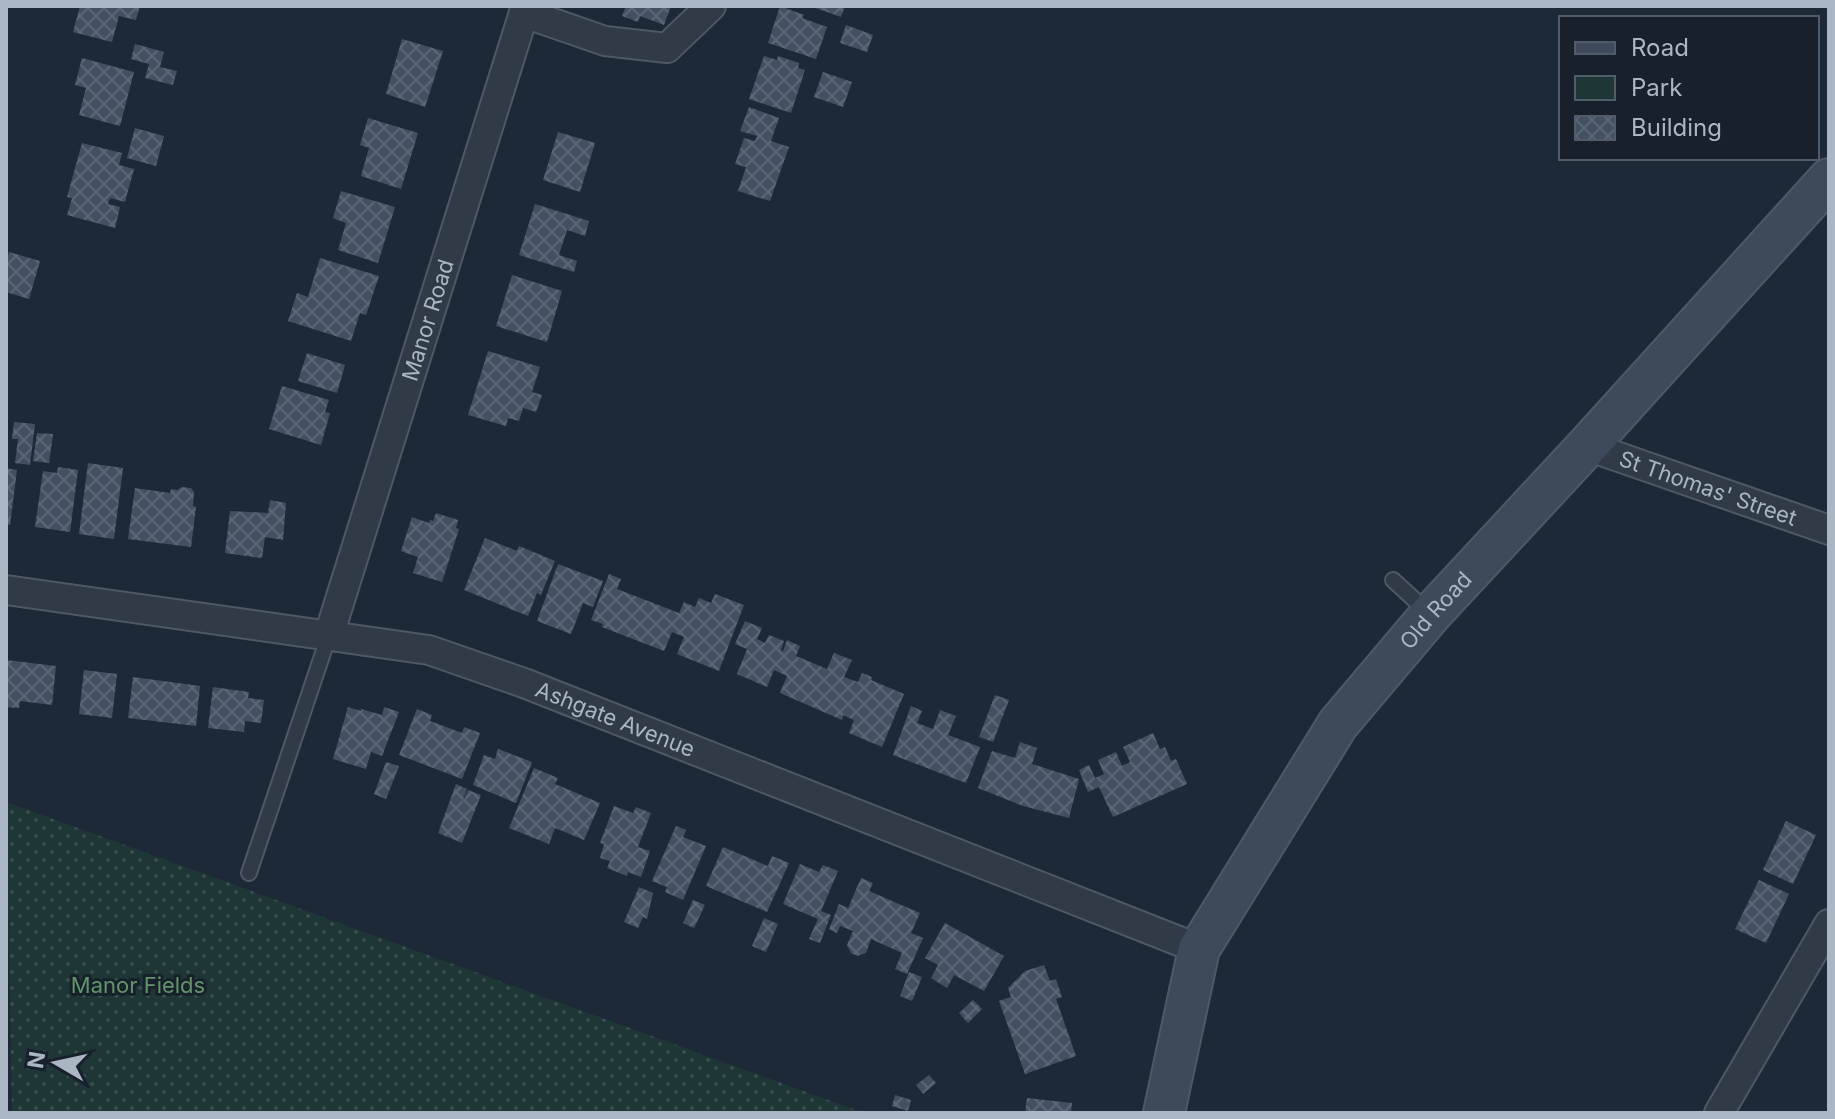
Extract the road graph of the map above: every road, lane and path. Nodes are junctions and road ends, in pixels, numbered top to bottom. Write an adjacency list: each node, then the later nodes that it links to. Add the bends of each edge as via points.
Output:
1 (711, 6): 2 (street, via 667,48 605,41)
2 (525, 10): 9 (street, Manor Road)
3 (1829, 179): 4 (street, Old Road)
4 (1587, 446): 5 (street, St Thomas' Street); 8 (street, Old Road)
5 (1829, 530)
6 (1393, 580): 8 (lane)
7 (6, 590): 9 (street, Ashgate Avenue)
8 (1431, 614): 12 (street, Old Road, via 1338,724)
9 (329, 635): 10 (lane); 12 (street, Ashgate Avenue, via 429,650 524,683)
10 (249, 873)
11 (1829, 924): 14 (street)
12 (1199, 949): 13 (street, Old Road)
13 (1164, 1113)
14 (1719, 1113)

